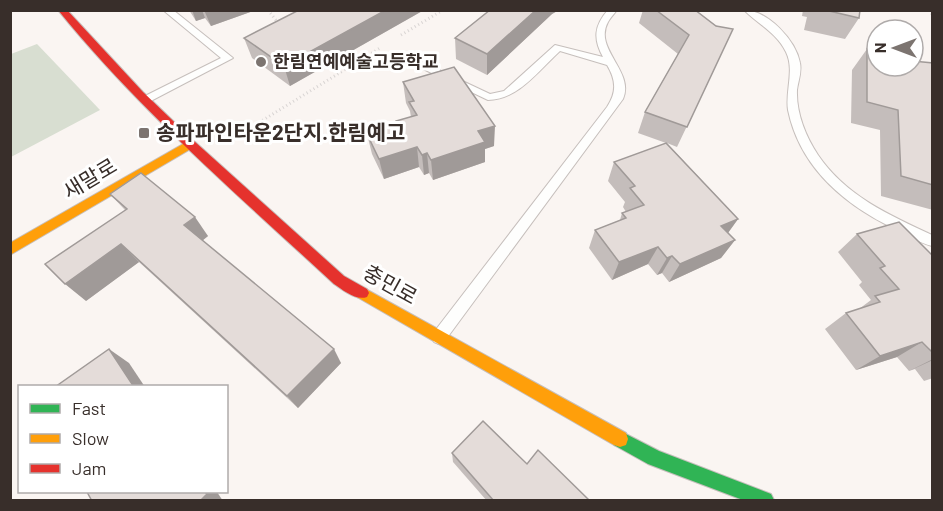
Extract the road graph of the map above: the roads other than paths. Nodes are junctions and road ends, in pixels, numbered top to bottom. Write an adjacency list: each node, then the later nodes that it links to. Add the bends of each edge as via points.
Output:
1 (62, 10): 7 (street, 충민로)
2 (167, 10): 7 (lane, via 228,58)
3 (613, 10): 6 (lane, via 600,24 599,41)
4 (748, 10): 9 (lane, via 775,30 796,62 792,95 800,133 816,161 836,185 866,210)
5 (399, 55): 6 (lane, via 488,97 508,93 558,46)
6 (609, 62): 11 (lane, via 620,94 611,110)
7 (145, 100): 8 (street, 충민로)
8 (190, 144): 10 (street, 새말로); 11 (street, 충민로, via 339,280)
9 (933, 241)
10 (10, 250)
11 (439, 337): 12 (street, 충민로, via 654,458)
12 (765, 501)

